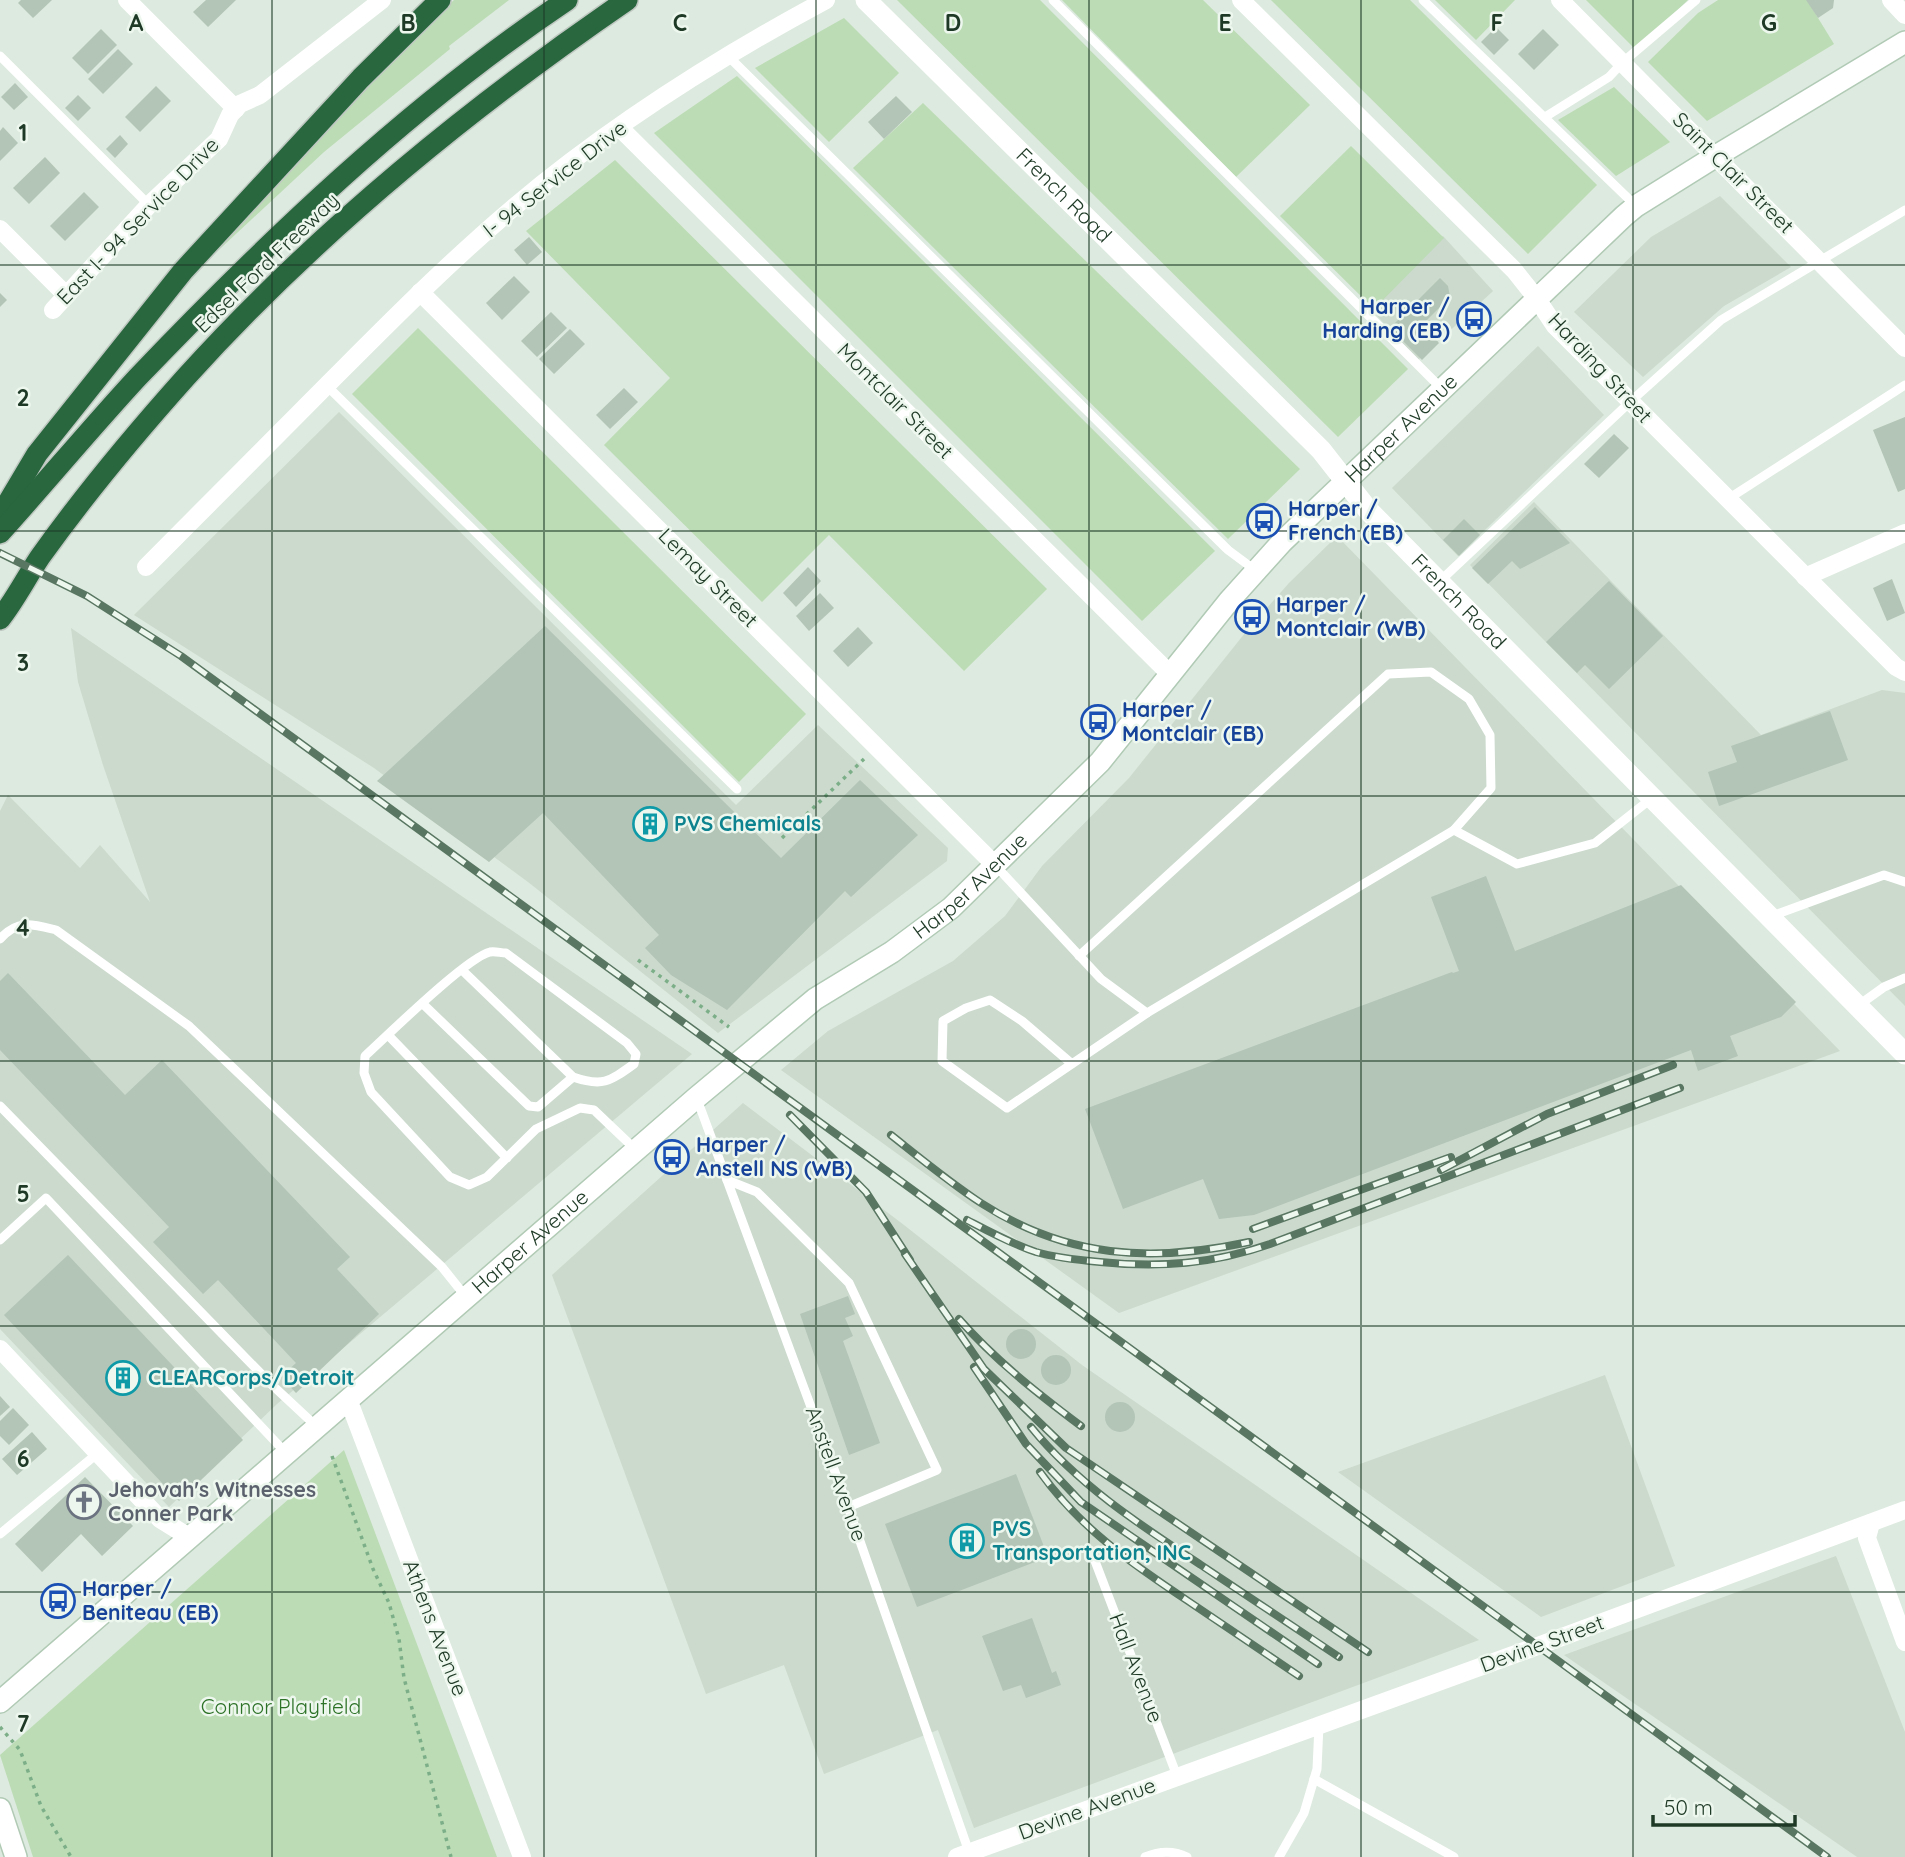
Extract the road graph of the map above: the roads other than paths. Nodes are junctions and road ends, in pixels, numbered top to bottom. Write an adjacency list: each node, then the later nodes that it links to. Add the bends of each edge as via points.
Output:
1 (127, 0): 19 (street)
2 (382, 0): 19 (street, via 260,95)
3 (440, 0): 39 (highway, via 361,78 183,271 37,454)
4 (567, 0): 40 (highway, Edsel Ford Freeway, via 482,62 319,198 135,381)
5 (628, 0): 46 (highway, Edsel Ford Freeway, via 433,144 268,293 187,376 99,480)
6 (826, 0): 16 (street, I- 94 Service Drive)
7 (866, 0): 37 (main road, French Road, via 1321,450)
8 (1053, 0): 34 (lane)
9 (1241, 0): 30 (street, Harding Street, via 1514,270)
10 (1423, 0): 20 (lane)
11 (1560, 0): 18 (street, Saint Clair Street)
12 (1891, 0): 14 (street)
13 (1691, 1): 18 (lane)
14 (1905, 15)
15 (1905, 42): 22 (main road, Harper Avenue)
16 (728, 55): 21 (street, I- 94 Service Drive); 43 (lane, via 1228,550)
17 (0, 56): 23 (lane)
18 (1623, 62): 20 (lane, via 1609,77); 22 (street, Saint Clair Street)
19 (236, 108): 23 (street, East I- 94 Service Drive, via 219,139)
20 (1545, 117): 24 (lane)
21 (619, 127): 28 (street, I- 94 Service Drive, via 515,207); 48 (street, Montclair Street)
22 (1716, 156): 24 (main road, Harper Avenue); 27 (street, Saint Clair Street)
23 (149, 205): 29 (street, East I- 94 Service Drive)
24 (1636, 206): 30 (main road, Harper Avenue)
25 (1905, 210): 27 (lane)
26 (0, 229): 29 (street)
27 (1819, 260): 32 (street, Saint Clair Street); 36 (lane, via 1721,320)
28 (420, 292): 35 (street, I- 94 Service Drive); 52 (street, Lemay Street)
29 (66, 295): 31 (street, East I- 94 Service Drive)
30 (1537, 299): 34 (main road, Harper Avenue); 36 (street, Harding Street, via 1555,326)
31 (53, 310)
32 (1905, 348)
33 (1905, 385): 38 (lane)
34 (1442, 389): 37 (main road, Harper Avenue)
35 (321, 392): 42 (street, I- 94 Service Drive); 49 (lane)
36 (1630, 402): 38 (street, Harding Street); 45 (lane)
37 (1345, 481): 43 (main road, Harper Avenue); 45 (main road, French Road)
38 (1728, 499): 44 (street, Harding Street)
39 (0, 516)
40 (0, 533)
41 (1905, 533): 44 (street)
42 (146, 567)
43 (1255, 570): 48 (main road, Harper Avenue)
44 (1805, 577): 47 (street, Harding Street)
45 (1439, 582): 50 (main road, French Road)
46 (2, 618)
47 (1905, 672)
48 (1171, 675): 52 (main road, Harper Avenue, via 1100,762)
49 (737, 789)
50 (1652, 798): 51 (lane, via 1595,843 1517,864); 54 (main road, French Road)
51 (1454, 830): 56 (lane, via 1491,788 1490,735 1469,699 1431,672 1388,674); 61 (lane)
52 (995, 864): 56 (lane); 66 (main road, Harper Avenue, via 926,928 815,999)
53 (1905, 882): 54 (lane, via 1884,875)
54 (1770, 917): 60 (main road, French Road)
55 (0, 939): 72 (lane, via 10,928 31,923 56,930 189,1026 442,1267)
56 (1079, 956): 61 (lane)
57 (462, 970): 59 (lane); 65 (lane); 65 (lane, via 491,952 506,953 636,1054 634,1064 610,1081 592,1083)
58 (1905, 978): 60 (lane, via 1884,986)
59 (423, 1004): 62 (lane); 65 (lane, via 529,1106 538,1107)
60 (1857, 1006): 63 (main road, French Road)
61 (1147, 1013): 64 (lane)
62 (388, 1035): 69 (lane); 69 (lane, via 365,1056 364,1073 372,1092 450,1177 470,1185 487,1177)
63 (1905, 1054)
64 (1072, 1064): 64 (lane, via 1007,1108 942,1061 943,1021 990,1000)
65 (573, 1077)
66 (696, 1098): 68 (main road, Harper Avenue); 70 (lane, Anstell Avenue)
67 (0, 1106): 75 (lane)
68 (636, 1150): 69 (lane, via 594,1110 580,1108 536,1129); 72 (main road, Harper Avenue)
69 (507, 1158)
70 (727, 1180): 78 (lane, Anstell Avenue); 78 (lane, via 757,1192 849,1283 937,1470)
71 (0, 1240): 76 (lane, via 46,1198)
72 (466, 1297): 74 (main road, Harper Avenue)
73 (0, 1349): 77 (street)
74 (348, 1399): 75 (main road, Harper Avenue); 92 (street, Athens Avenue)
75 (316, 1427): 76 (main road, Harper Avenue)
76 (286, 1452): 82 (main road, Harper Avenue)
77 (98, 1453): 81 (lane); 82 (street, via 160,1519)
78 (848, 1507): 90 (lane, Anstell Avenue)
79 (1905, 1510): 80 (street, Devine Street)
80 (1871, 1523): 84 (street, via 1867,1538); 86 (street, Devine Street)
81 (0, 1534)
82 (189, 1536): 85 (main road, Harper Avenue)
83 (1094, 1561): 87 (lane, Hall Avenue)
84 (1904, 1635)
85 (0, 1702)
86 (1319, 1725): 87 (street, Devine Street); 88 (lane)
87 (1177, 1776): 90 (street, Devine Avenue)
88 (1314, 1779): 95 (lane, via 1304,1813); 96 (lane)
89 (0, 1810): 91 (main road)
90 (963, 1855)
91 (16, 1857)
92 (522, 1857)
93 (1145, 1857): 94 (lane, via 1177,1852)
94 (1187, 1857)
95 (1279, 1857)
96 (1454, 1857)

